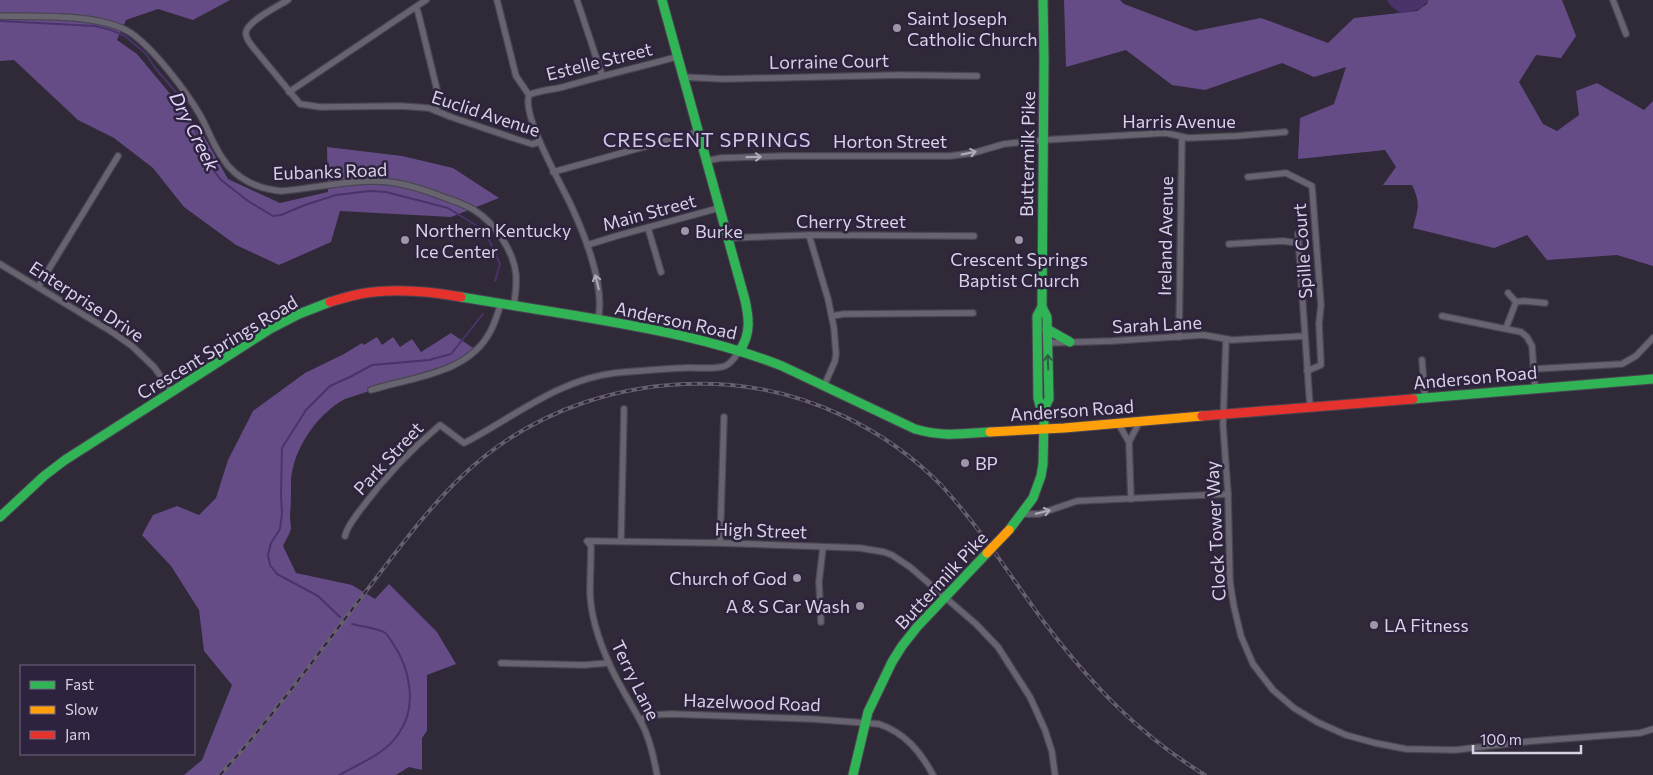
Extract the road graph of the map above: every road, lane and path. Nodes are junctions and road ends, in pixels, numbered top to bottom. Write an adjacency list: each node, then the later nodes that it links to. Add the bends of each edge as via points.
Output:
1 (288, 0): 15 (street, Euclid Avenue, via 247,29 247,38)
2 (426, 0): 8 (street)
3 (497, 0): 16 (street, via 516,76)
4 (577, 0): 12 (street)
5 (662, 0): 11 (main road)
6 (1043, 0): 21 (main road, Buttermilk Pike)
7 (1613, 0): 10 (street)
8 (416, 7): 15 (street); 17 (street, via 439,98)
9 (0, 16): 43 (street, Eubanks Road, via 87,20 118,27 131,34 151,50 187,95 222,159 242,178 257,186 281,191 351,182 387,182 421,189 473,209 496,229 512,258 517,277)
10 (1626, 34)
11 (677, 57): 12 (street, Estelle Street); 14 (main road)
12 (602, 75): 16 (street, Estelle Street)
13 (977, 76): 14 (street, Lorraine Court)
14 (682, 77): 18 (main road)
15 (289, 92): 17 (street, Euclid Avenue, via 305,106 400,106)
16 (529, 95): 22 (street, via 530,113)
17 (436, 111): 22 (street, Euclid Avenue, via 532,144)
18 (698, 132): 24 (main road); 25 (street)
19 (1285, 132): 20 (street, Harris Avenue)
20 (1182, 136): 21 (street, Harris Avenue, via 1166,133); 52 (street, Ireland Avenue)
21 (1043, 140): 24 (street, Horton Street, one-way to 21, via 785,156 950,156 1004,144); 44 (main road, Buttermilk Pike)
22 (540, 142): 25 (street, Euclid Avenue)
23 (118, 156): 38 (street)
24 (705, 161): 27 (main road)
25 (553, 172): 35 (street, Euclid Avenue, via 574,212)
26 (1248, 177): 59 (street, Spille Court, via 1286,173 1312,186 1321,305 1321,365)
27 (719, 208): 28 (street, Main Street); 32 (main road)
28 (648, 228): 35 (street, Main Street); 37 (street)
29 (1298, 234): 33 (street)
30 (809, 235): 31 (street, Cherry Street); 32 (street, Cherry Street); 46 (street)
31 (974, 236)
32 (728, 238): 57 (main road, via 750,321 746,343)
33 (1298, 243): 34 (street); 51 (street)
34 (1229, 244)
35 (586, 245): 48 (street, Euclid Avenue, one-way to 35, via 599,292)
36 (0, 264): 38 (street, Enterprise Drive)
37 (661, 272)
38 (38, 287): 66 (street, Enterprise Drive, via 132,346 154,367)
39 (1508, 293): 40 (street)
40 (1516, 302): 42 (street); 49 (street)
41 (501, 303): 43 (main road, Crescent Springs Road); 65 (street, via 489,335 461,362 436,373); 66 (main road, Crescent Springs Road, via 422,290 350,296 325,303 278,324)
42 (1545, 303)
43 (514, 305): 48 (main road, Anderson Road)
44 (1042, 308): 50 (main road, Buttermilk Pike, via 1047,317); 70 (main road, Buttermilk Pike, via 1037,316 1037,362 1038,398)
45 (973, 313): 46 (street)
46 (832, 316): 63 (street, via 836,354)
47 (1442, 316): 49 (street)
48 (598, 320): 57 (main road, Anderson Road, via 676,333)
49 (1506, 328): 60 (street, via 1521,332 1530,341)
50 (1047, 329): 55 (main road); 56 (main road, Buttermilk Pike)
51 (1305, 336): 54 (street, Sarah Lane); 59 (street)
52 (1179, 337): 54 (street, Sarah Lane, via 1204,335); 55 (street, Sarah Lane)
53 (1653, 338): 60 (street, via 1636,356 1622,364)
54 (1226, 339): 71 (street, Clock Tower Way)
55 (1070, 342): 56 (street, Sarah Lane)
56 (1047, 343): 70 (main road, Buttermilk Pike, one-way to 56, via 1049,399)
57 (740, 350): 63 (main road, Anderson Road); 81 (street, Park Street, via 731,362 720,367 612,373 585,380 527,405 464,444 440,425 385,478 351,522)
58 (1422, 360): 67 (street)
59 (1307, 372): 68 (street)
60 (1534, 372): 61 (street); 64 (street)
61 (1517, 373)
62 (1653, 379): 64 (main road, Anderson Road)
63 (824, 386): 75 (main road, Anderson Road, via 915,429 933,434)
64 (1535, 388): 67 (main road, Anderson Road)
65 (371, 390)
66 (172, 392): 80 (main road, Crescent Springs Road, via 65,460)
67 (1425, 397): 68 (main road, Anderson Road)
68 (1310, 407): 71 (main road, Anderson Road)
69 (624, 409): 82 (street)
70 (1043, 410): 75 (main road, Buttermilk Pike)
71 (1223, 414): 73 (main road, Anderson Road); 77 (street, Clock Tower Way)
72 (724, 418): 83 (street)
73 (1140, 421): 74 (main road, Anderson Road); 76 (street)
74 (1118, 424): 75 (main road, Anderson Road); 76 (street)
75 (1044, 429): 79 (main road, Buttermilk Pike, via 1043,469 1035,495)
76 (1129, 442): 78 (street)
77 (1228, 494): 78 (street); 92 (street, Clock Tower Way, via 1230,582 1242,636 1253,664 1273,690 1317,722 1375,744 1436,751 1640,734)
78 (1131, 499): 79 (street, one-way to 78, via 1039,514 1077,501)
79 (1024, 514): 86 (main road, Buttermilk Pike, bridge)
80 (0, 517)
81 (345, 536)
82 (621, 541): 83 (street, High Street); 85 (street, High Street, via 587,542 591,546)
83 (720, 543): 84 (street, High Street)
84 (823, 546): 86 (street, High Street, via 884,552 906,564); 87 (street, via 818,582)
85 (591, 568): 89 (street, Terry Lane, via 593,613)
86 (944, 598): 91 (main road, Buttermilk Pike, via 902,646 876,693); 96 (street, High Street, via 990,638 1015,672 1045,730)
87 (821, 622)
88 (501, 663): 89 (street)
89 (609, 663): 90 (street, Terry Lane)
90 (640, 720): 91 (street, Hazelwood Road, via 650,714 672,714); 93 (street, Terry Lane)
91 (864, 723): 94 (main road, Buttermilk Pike); 95 (street, Hazelwood Road, via 886,726 909,740)
92 (1653, 729)
93 (657, 775)
94 (853, 775)
95 (933, 775)
96 (1055, 775)

